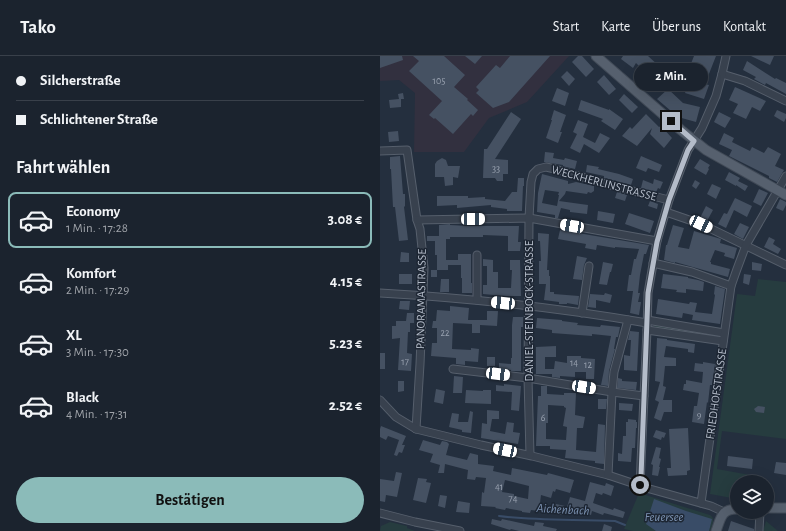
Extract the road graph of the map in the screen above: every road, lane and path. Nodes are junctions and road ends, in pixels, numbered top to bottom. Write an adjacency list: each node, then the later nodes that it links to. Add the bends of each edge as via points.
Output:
1 (596, 56): 5 (main road)
2 (726, 56): 3 (street)
3 (722, 74): 4 (street, via 745,81); 5 (street, via 716,96)
4 (786, 101)
5 (694, 141): 9 (main road); 10 (street, via 688,150)
6 (380, 151): 13 (street, PANORAMASTRASSE, via 407,150)
7 (538, 169): 10 (street, WECKHERLINSTRASSE, via 555,169); 12 (street, DANIEL-STEINBOCK-STRASSE, via 533,174 531,182)
8 (786, 176): 9 (street, FRIEDHOFSTRASSE)
9 (782, 193): 15 (street, FRIEDHOFSTRASSE)
10 (669, 200): 11 (street)
11 (666, 212): 14 (street); 15 (street, via 701,224)
12 (529, 218): 13 (street); 14 (street); 24 (street, DANIEL-STEINBOCK-STRASSE)
13 (417, 220): 22 (street, PANORAMASTRASSE, via 424,268)
14 (657, 242): 17 (street)
15 (746, 246): 18 (street); 20 (street, FRIEDHOFSTRASSE)
16 (477, 255): 23 (street)
17 (653, 263): 20 (street, via 692,272); 27 (street, via 648,293)
18 (786, 265)
19 (589, 266): 25 (street)
20 (731, 286): 28 (street, FRIEDHOFSTRASSE)
21 (380, 293): 22 (street)
22 (423, 295): 23 (street); 35 (street, PANORAMASTRASSE)
23 (477, 300): 24 (street)
24 (529, 306): 25 (street); 31 (street, DANIEL-STEINBOCK-STRASSE)
25 (582, 313): 26 (street)
26 (628, 320): 27 (street); 32 (street, via 614,372)
27 (647, 324): 28 (street); 29 (street); 33 (street)
28 (724, 333): 29 (street, FRIEDHOFSTRASSE)
29 (723, 341): 39 (street, FRIEDHOFSTRASSE)
30 (453, 369): 31 (street)
31 (528, 378): 32 (street); 36 (street, DANIEL-STEINBOCK-STRASSE)
32 (612, 392): 33 (street); 37 (street)
33 (644, 396): 38 (street)
34 (380, 400): 35 (street, via 396,417)
35 (416, 429): 36 (street)
36 (530, 455): 37 (street)
37 (608, 475): 38 (street)
38 (640, 485): 39 (street)
39 (701, 503): 43 (street)
40 (774, 508): 41 (main road)
41 (786, 508)
42 (730, 510): 43 (main road)
43 (724, 512): 47 (main road)
44 (380, 514): 46 (street)
45 (760, 519): 48 (street)
46 (460, 531)
47 (716, 531)
48 (759, 531)

